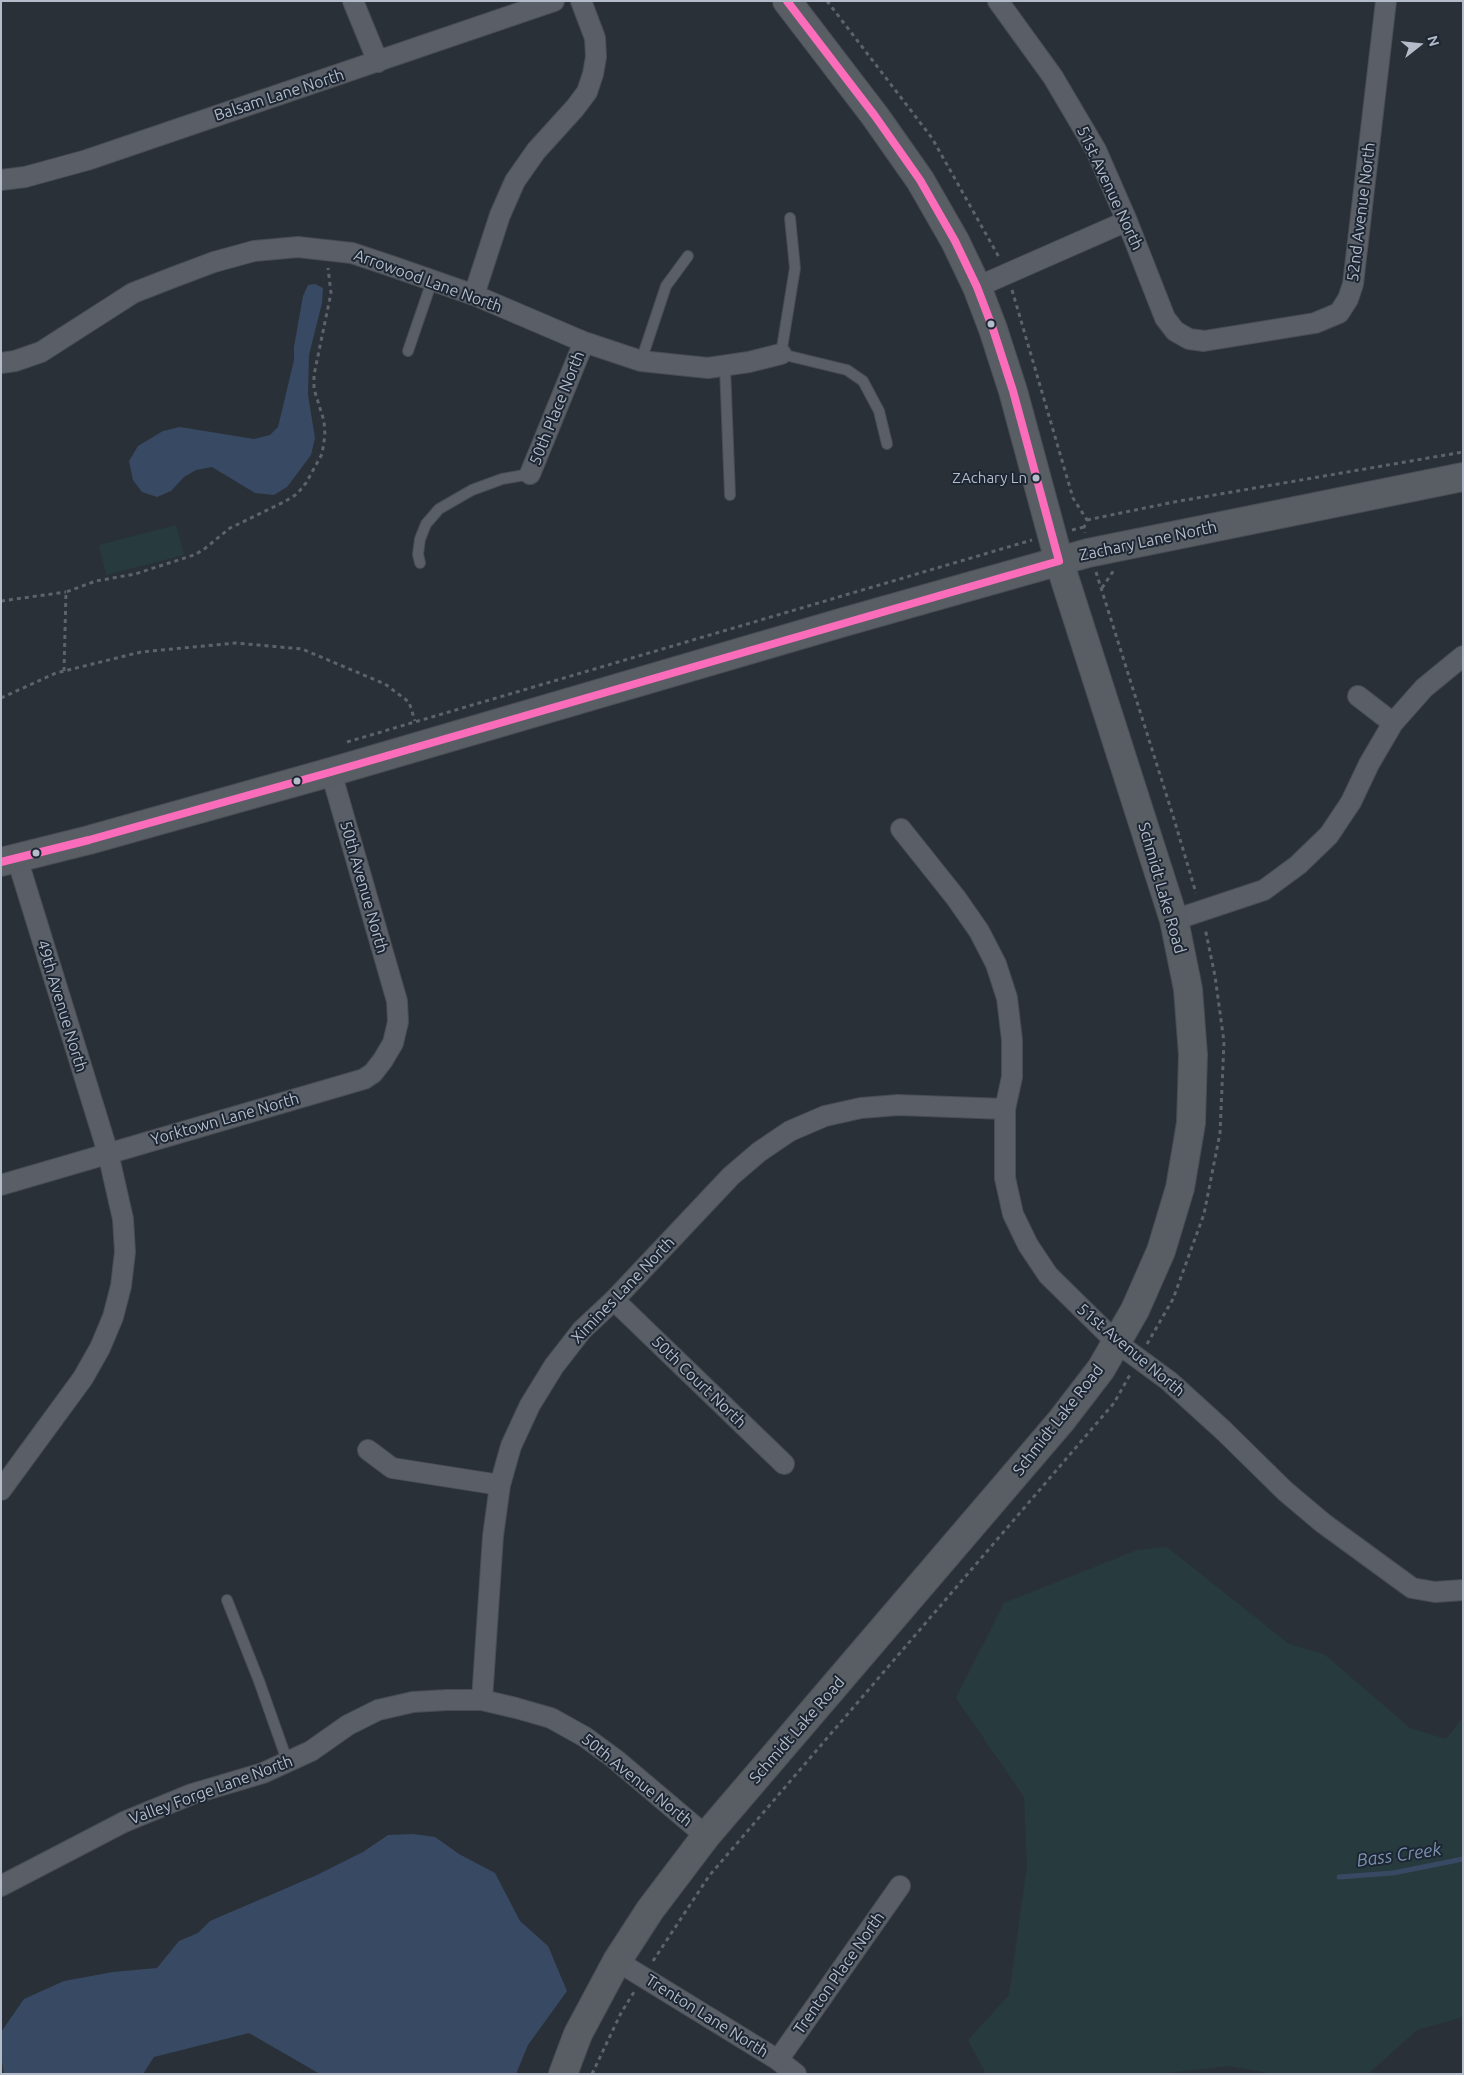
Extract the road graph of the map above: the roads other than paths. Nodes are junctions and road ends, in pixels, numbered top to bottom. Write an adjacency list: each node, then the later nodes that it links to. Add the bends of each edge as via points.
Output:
1 (352, 1): 7 (street)
2 (554, 1): 7 (street, Balsam Lane North)
3 (581, 1): 14 (street, via 595,38 596,57 587,92 536,151 515,181 500,215)
4 (787, 1): 13 (street, Schmidt Lake Road, via 920,180)
5 (998, 1): 10 (street, 51st Avenue North, via 1052,77 1096,150)
6 (1386, 1): 15 (street, 52nd Avenue North, via 1353,284 1348,299 1339,313 1315,323)
7 (378, 62): 8 (street, Balsam Lane North, via 87,160)
8 (1, 180)
9 (790, 218): 18 (lane, via 795,268)
10 (1128, 221): 13 (street); 15 (street, 51st Avenue North, via 1165,318 1189,339)
11 (688, 256): 19 (lane, via 666,286)
12 (432, 281): 14 (street, Arrowood Lane North); 17 (lane); 20 (street, Arrowood Lane North, via 352,253 298,247 254,251 214,262 133,293 41,352)
13 (977, 287): 26 (street, Schmidt Lake Road, via 1013,391)
14 (474, 295): 16 (street, Arrowood Lane North)
15 (1204, 341)
16 (584, 342): 19 (street, Arrowood Lane North); 23 (street, 50th Place North)
17 (408, 351)
18 (781, 354): 21 (street, Arrowood Lane North); 22 (lane, via 847,370 863,381 878,412)
19 (641, 361): 21 (street, Arrowood Lane North)
20 (1, 363)
21 (725, 367): 25 (lane)
22 (887, 444)
23 (530, 474): 27 (lane, via 502,479 472,490 439,509 426,524 420,539)
24 (1463, 477): 26 (street, Zachary Lane North, via 1170,535)
25 (730, 495)
26 (1059, 561): 31 (street, Zachary Lane North); 34 (street, Schmidt Lake Road)
27 (420, 563)
28 (1463, 656): 30 (street, via 1424,688)
29 (1358, 696): 30 (street)
30 (1393, 723): 34 (street, via 1351,802 1329,835 1298,865 1264,890)
31 (331, 772): 33 (street, Zachary Lane North); 35 (street, 50th Avenue North)
32 (901, 829): 36 (street, 51st Avenue North, via 956,898 979,931 996,964 1007,998 1012,1040 1012,1076)
33 (9, 860): 37 (street, 49th Avenue North)
34 (1174, 920): 40 (street, Schmidt Lake Road, via 1188,990 1194,1055 1191,1123 1180,1188 1161,1251 1135,1310)
35 (396, 1002): 37 (street, Yorktown Lane North, via 398,1022 393,1043 373,1073 364,1079)
36 (1005, 1109): 39 (street, Ximines Lane North, via 898,1105 860,1108 825,1116 790,1131 731,1176); 40 (street, 51st Avenue North, via 1005,1178 1013,1214 1048,1275)
37 (108, 1153): 38 (street, Yorktown Lane North); 44 (street, 49th Avenue North, via 123,1219 125,1252 113,1317 83,1378)
38 (1, 1185)
39 (614, 1300): 42 (street, 50th Court North); 43 (street, Ximines Lane North, via 582,1330 530,1405 511,1446)
40 (1116, 1342): 45 (street, 51st Avenue North, via 1169,1382 1323,1523 1412,1588 1434,1592); 49 (street, Schmidt Lake Road, via 1101,1369 1062,1421)
41 (368, 1450): 43 (street, via 392,1468)
42 (784, 1464)
43 (500, 1486): 47 (street, Ximines Lane North, via 493,1536)
44 (1, 1490)
45 (1463, 1590)
46 (227, 1600): 48 (lane, via 260,1681)
47 (482, 1700): 48 (street, Valley Forge Lane North, via 413,1702 378,1710); 49 (street, 50th Avenue North, via 551,1718 585,1736)
48 (288, 1763): 50 (street, Valley Forge Lane North, via 149,1811)
49 (706, 1836): 52 (street, Schmidt Lake Road, via 650,1910)
50 (1, 1886)
51 (900, 1886): 53 (street, Trenton Place North)
52 (618, 1961): 53 (street, Trenton Lane North); 54 (street, Schmidt Lake Road, via 578,2034)
53 (778, 2060): 55 (street, Trenton Lane North)
54 (563, 2074)
55 (796, 2074)

